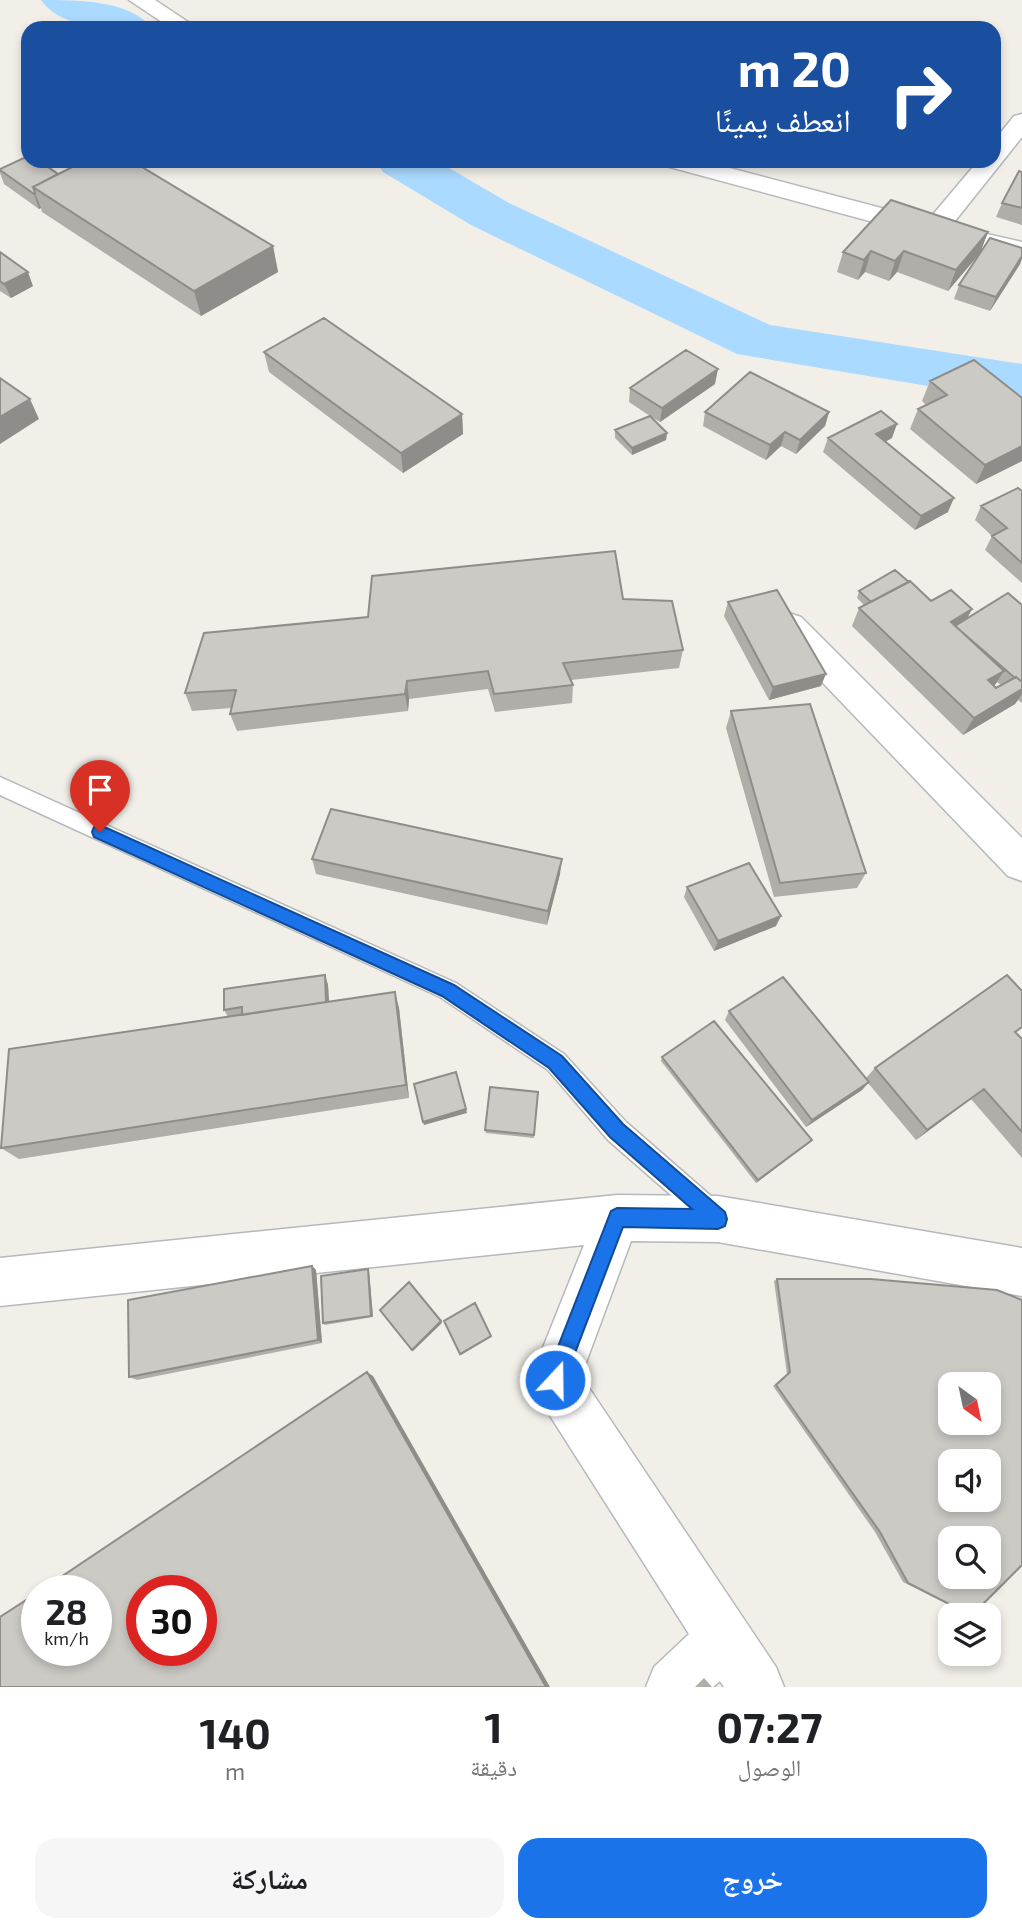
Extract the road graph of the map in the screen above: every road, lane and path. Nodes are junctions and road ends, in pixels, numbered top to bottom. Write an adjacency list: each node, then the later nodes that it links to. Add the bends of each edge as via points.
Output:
1 (140, 0): 2 (street)
2 (174, 21)
3 (1022, 121): 4 (street)
4 (1001, 149)
5 (701, 168): 7 (street)
6 (986, 168): 7 (street)
7 (934, 230): 8 (street)
8 (1022, 250)
9 (789, 626): 11 (street)
10 (0, 786): 13 (lane, via 448,990 556,1062 617,1131)
11 (1022, 864)
12 (617, 1217): 13 (street); 15 (street); 16 (street, via 555,1380)
13 (718, 1219): 14 (street)
14 (1022, 1272)
15 (0, 1282)
16 (724, 1638): 17 (street); 18 (street)
17 (674, 1687)
18 (757, 1687)

